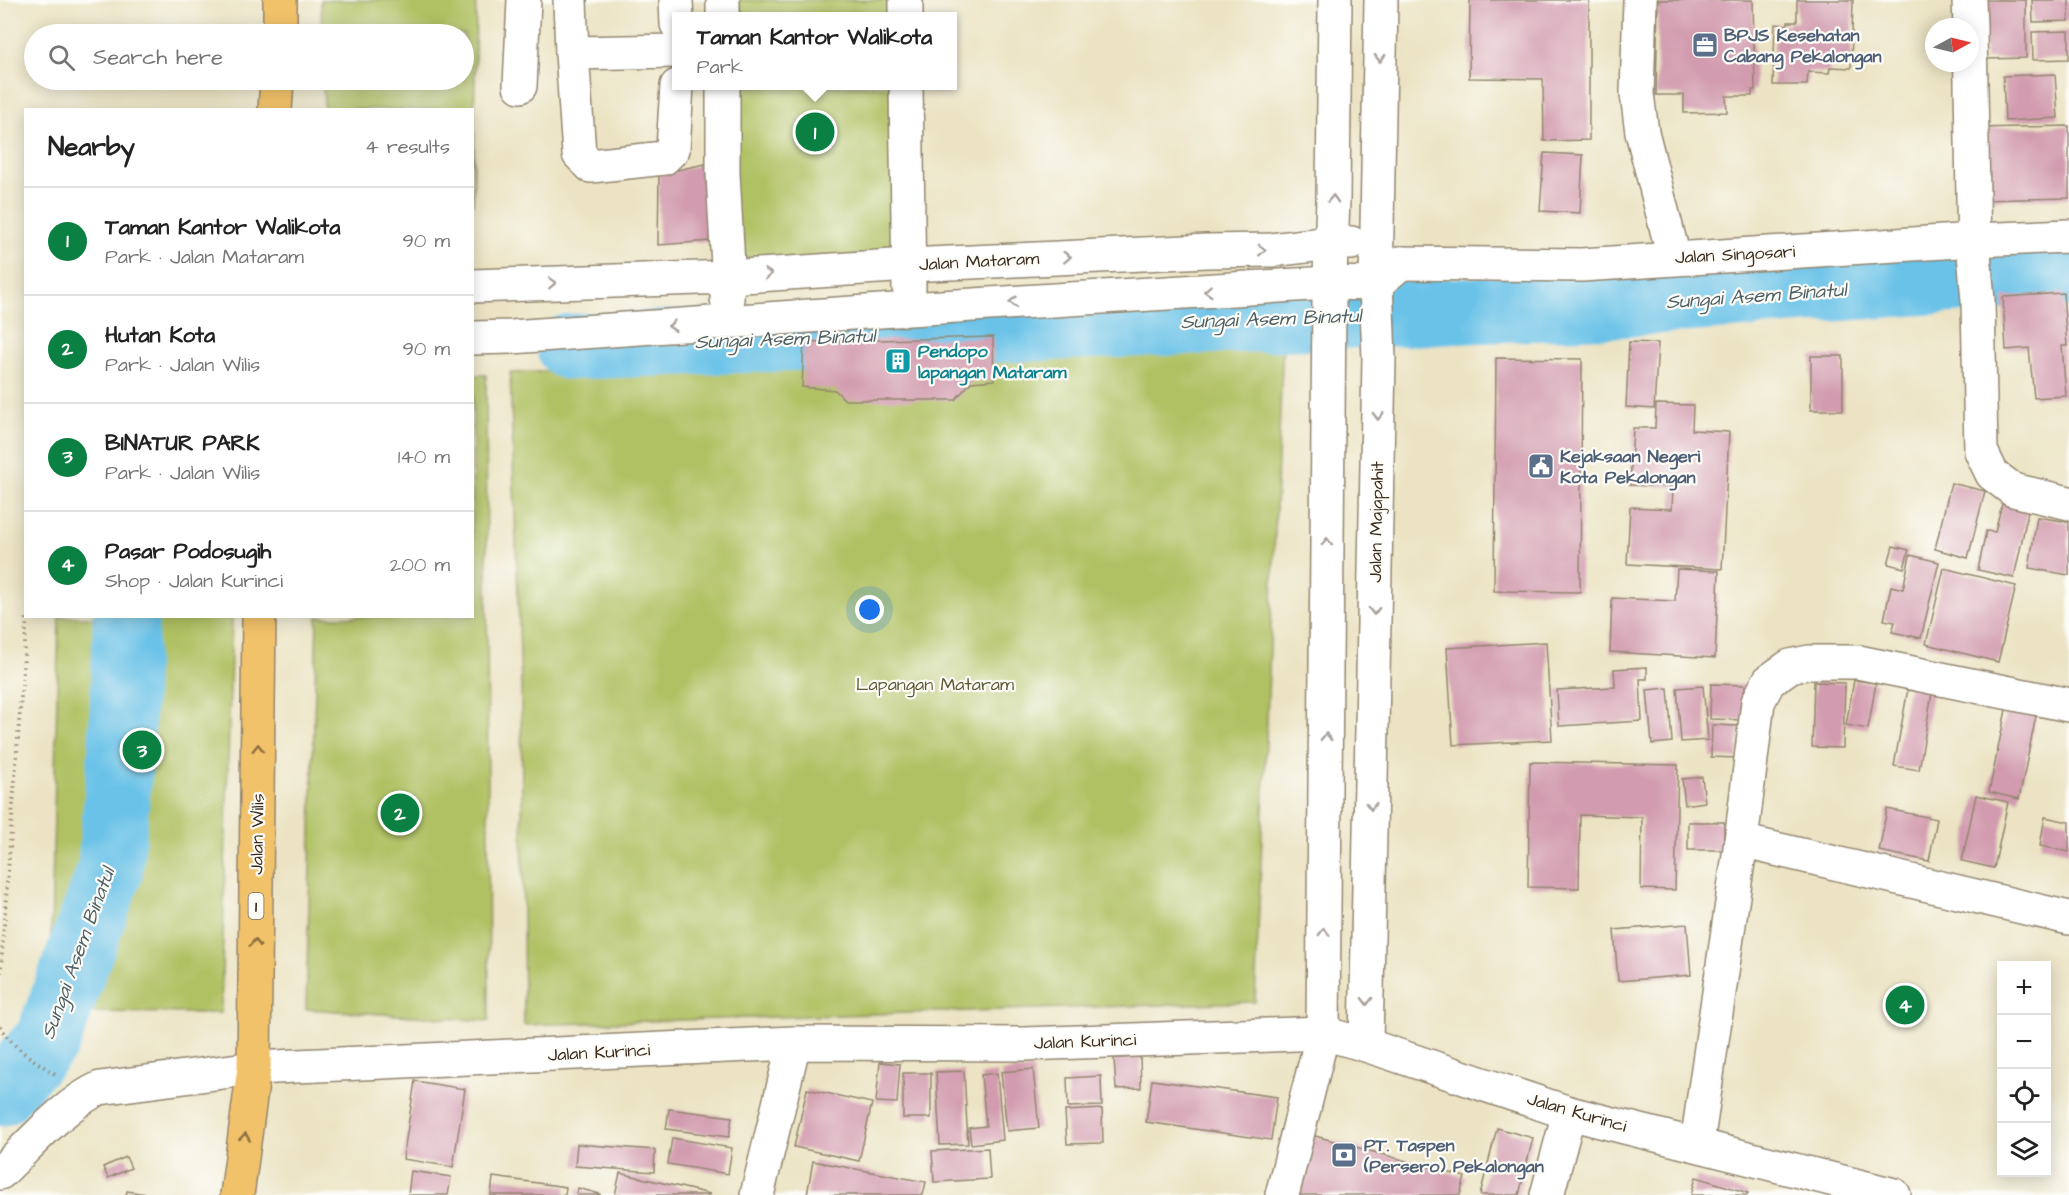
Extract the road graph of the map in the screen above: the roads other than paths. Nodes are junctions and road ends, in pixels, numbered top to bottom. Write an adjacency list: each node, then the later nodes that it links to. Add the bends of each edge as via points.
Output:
1 (280, 0): 9 (highway)
2 (524, 0): 13 (street)
3 (570, 0): 11 (street)
4 (1335, 0): 20 (street, one-way to 4)
5 (1381, 0): 22 (street, Jalan Majapahit, one-way to 22)
6 (1640, 0): 23 (street, via 1637,94 1642,132)
7 (1969, 0): 8 (street)
8 (1970, 18)
9 (280, 24)
10 (672, 51): 11 (street)
11 (572, 53): 15 (street, via 579,154 591,166 664,158 673,149)
12 (1971, 72): 21 (street)
13 (520, 86)
14 (276, 90): 18 (highway)
15 (677, 90)
16 (723, 90): 25 (street)
17 (906, 90): 24 (street)
18 (275, 108)
19 (2069, 236): 21 (street, Jalan Singosari)
20 (1331, 243): 22 (street, Jalan Mataram); 24 (street, Jalan Mataram, one-way to 20); 29 (street)
21 (1974, 247): 23 (street, Jalan Singosari); 34 (street, via 1982,451 1992,474 2013,490)
22 (1389, 253): 23 (street, Jalan Singosari, via 1581,265); 28 (street, Jalan Majapahit)
23 (1674, 258)
24 (908, 265): 25 (street, Jalan Mataram, one-way to 24); 30 (street)
25 (728, 277): 26 (street, Jalan Mataram, one-way to 25); 31 (street)
26 (509, 284): 27 (street, Jalan Mataram); 32 (street)
27 (474, 286)
28 (1377, 291): 29 (street); 41 (street, Jalan Majapahit, one-way to 41)
29 (1329, 292): 30 (street, one-way to 30); 39 (street, one-way to 29)
30 (909, 309): 31 (street)
31 (727, 322): 32 (street, one-way to 32)
32 (511, 337): 33 (street)
33 (474, 338)
34 (2069, 503)
35 (259, 618): 42 (highway, Jalan Wilis / 1, one-way to 35)
36 (2069, 705): 37 (street, via 1858,662 1790,666 1769,681 1758,702)
37 (1741, 842): 38 (street); 44 (street)
38 (2069, 918)
39 (1323, 1033): 40 (street, Jalan Kurinci, via 1025,1044); 41 (street, Jalan Kurinci); 48 (street)
40 (794, 1043): 42 (street, Jalan Kurinci); 47 (street)
41 (1366, 1044): 43 (street, Jalan Kurinci)
42 (254, 1068): 45 (street, Jalan Kurinci, via 100,1088 71,1106); 46 (highway, Jalan Wilis / 1, one-way to 42)
43 (1569, 1113): 44 (street, Jalan Kurinci); 49 (street)
44 (1697, 1144): 50 (street, Jalan Kurinci)
45 (0, 1173)
46 (237, 1195)
47 (757, 1195)
48 (1282, 1195)
49 (1547, 1195)
50 (1892, 1195)

